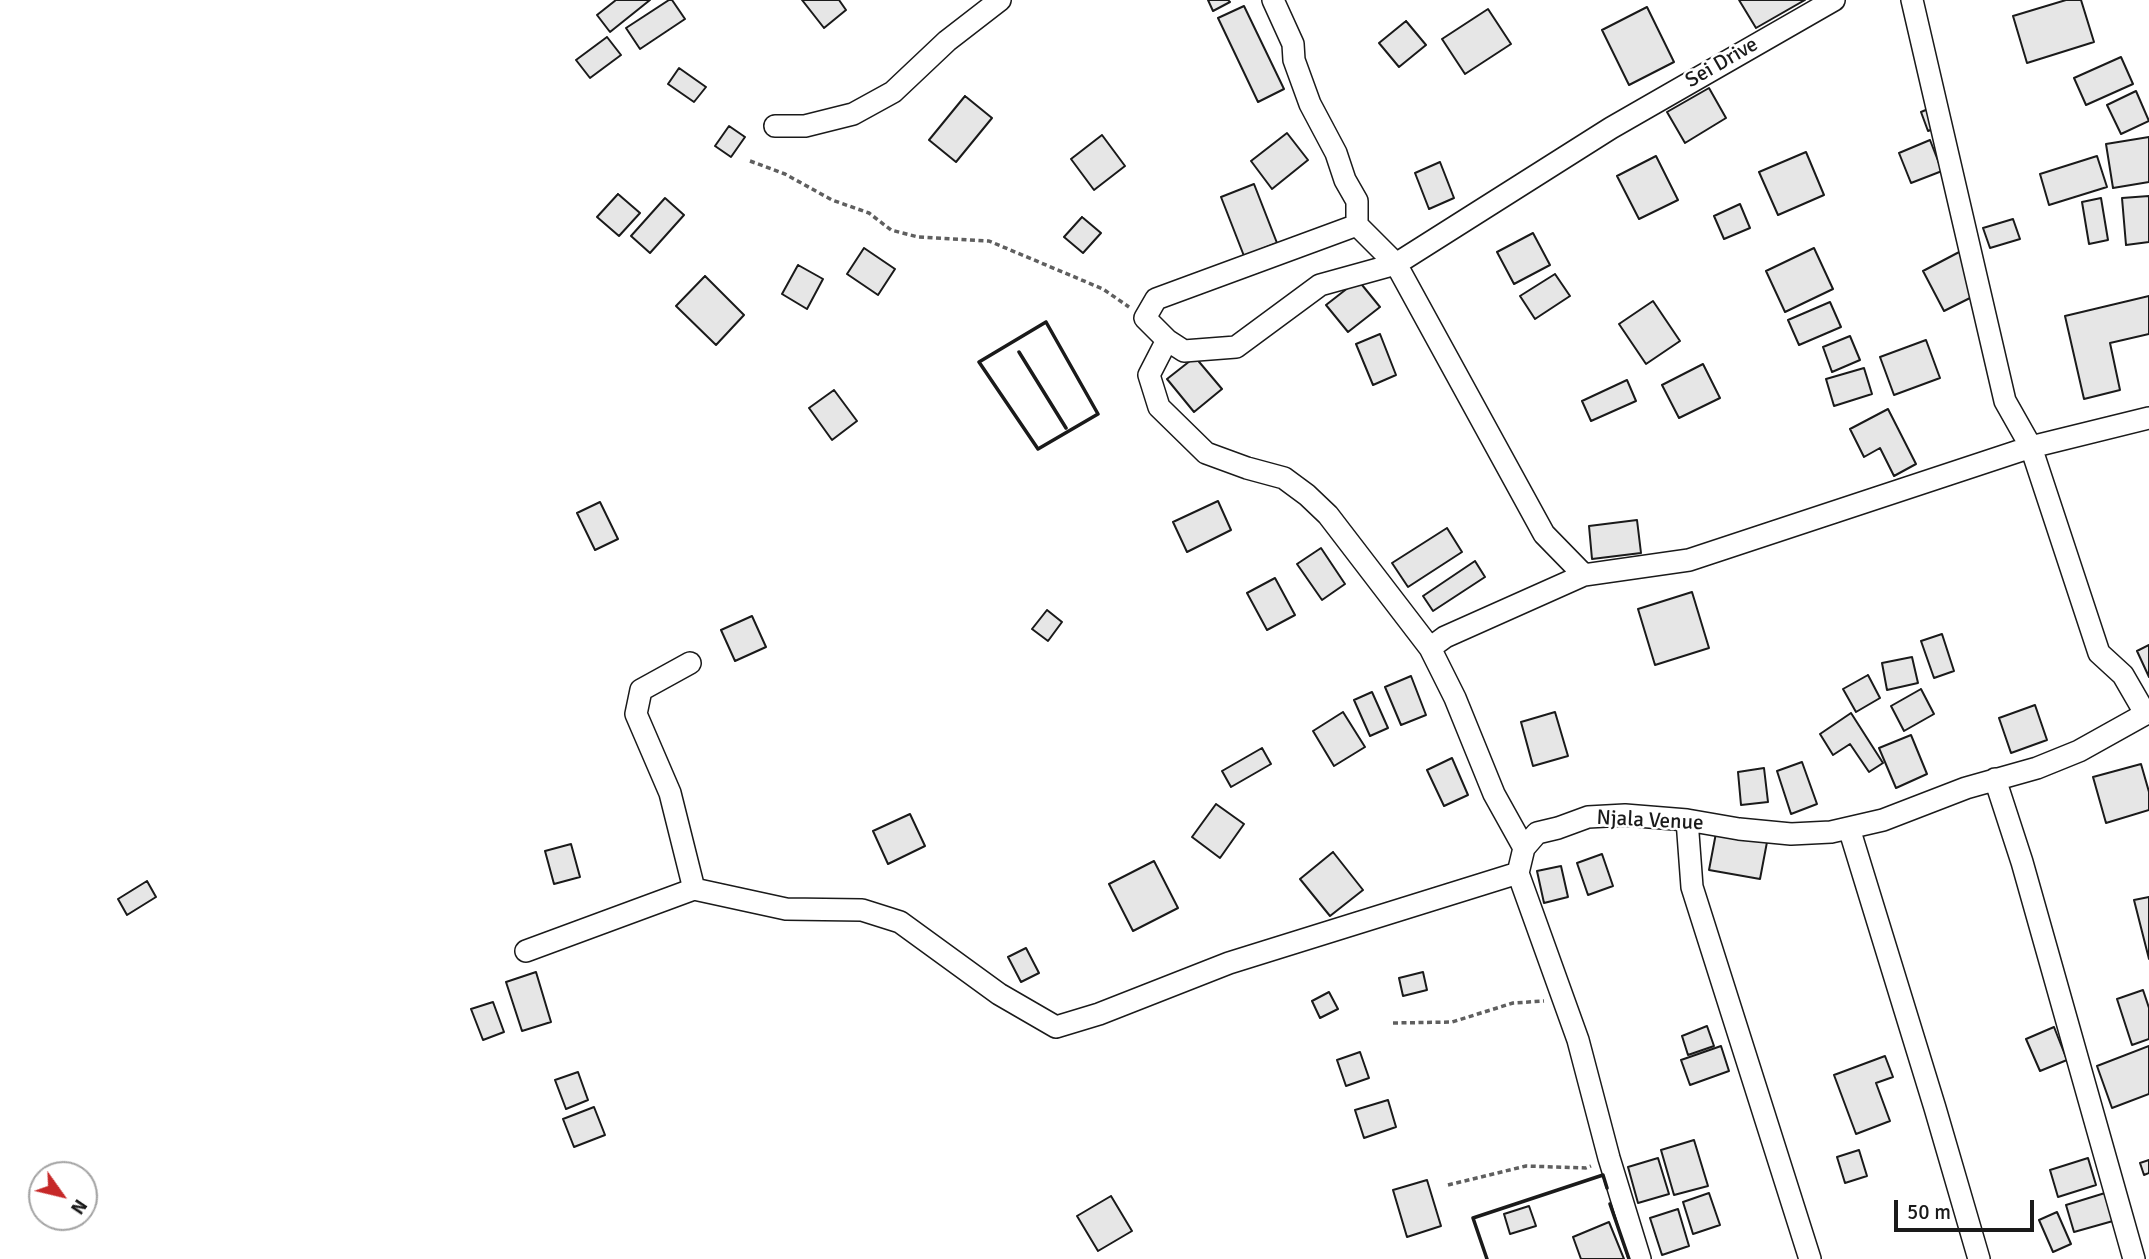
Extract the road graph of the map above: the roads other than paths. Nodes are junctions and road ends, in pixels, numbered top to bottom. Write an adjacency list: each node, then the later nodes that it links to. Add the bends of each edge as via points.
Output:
1 (1000, 0): 5 (street, via 893,92 853,114 805,127)
2 (1273, 0): 6 (street, via 1293,44 1310,104 1357,201)
3 (1834, 0): 7 (street, Sei Drive, via 1611,128)
4 (1912, 0): 10 (street, via 2005,401)
5 (775, 126)
6 (1357, 225): 7 (street); 8 (street, via 1156,299 1145,318)
7 (1396, 264): 8 (street, Sei Drive, via 1320,285 1236,347 1184,351); 11 (street, via 1544,534)
8 (1167, 340): 12 (street, via 1149,375 1158,407 1206,453 1284,478 1307,495 1328,515)
9 (2149, 418): 10 (street)
10 (2031, 447): 11 (street, via 1689,560); 14 (street, via 2099,653 2123,675)
11 (1584, 575): 12 (street, via 1445,637)
12 (1430, 648): 18 (street, via 1494,794)
13 (690, 663): 20 (street, via 641,690 636,714 670,793)
14 (2147, 713): 15 (street, Njala Venue, via 2079,751)
15 (1995, 779): 17 (street, Njala Venue); 25 (street)
16 (1687, 820): 17 (street, Njala Venue, via 1791,834); 18 (street, Njala Venue, via 1588,817 1537,832); 23 (street, via 1692,887)
17 (1849, 828): 24 (street)
18 (1524, 848): 19 (street)
19 (1518, 873): 20 (street, via 1229,963 1056,1027 999,994 900,922 862,910 786,909); 22 (street, via 1582,1053)
20 (694, 888): 21 (street)
21 (526, 951)
22 (1640, 1259)
23 (1810, 1259)
24 (1979, 1259)
25 (2134, 1259)

